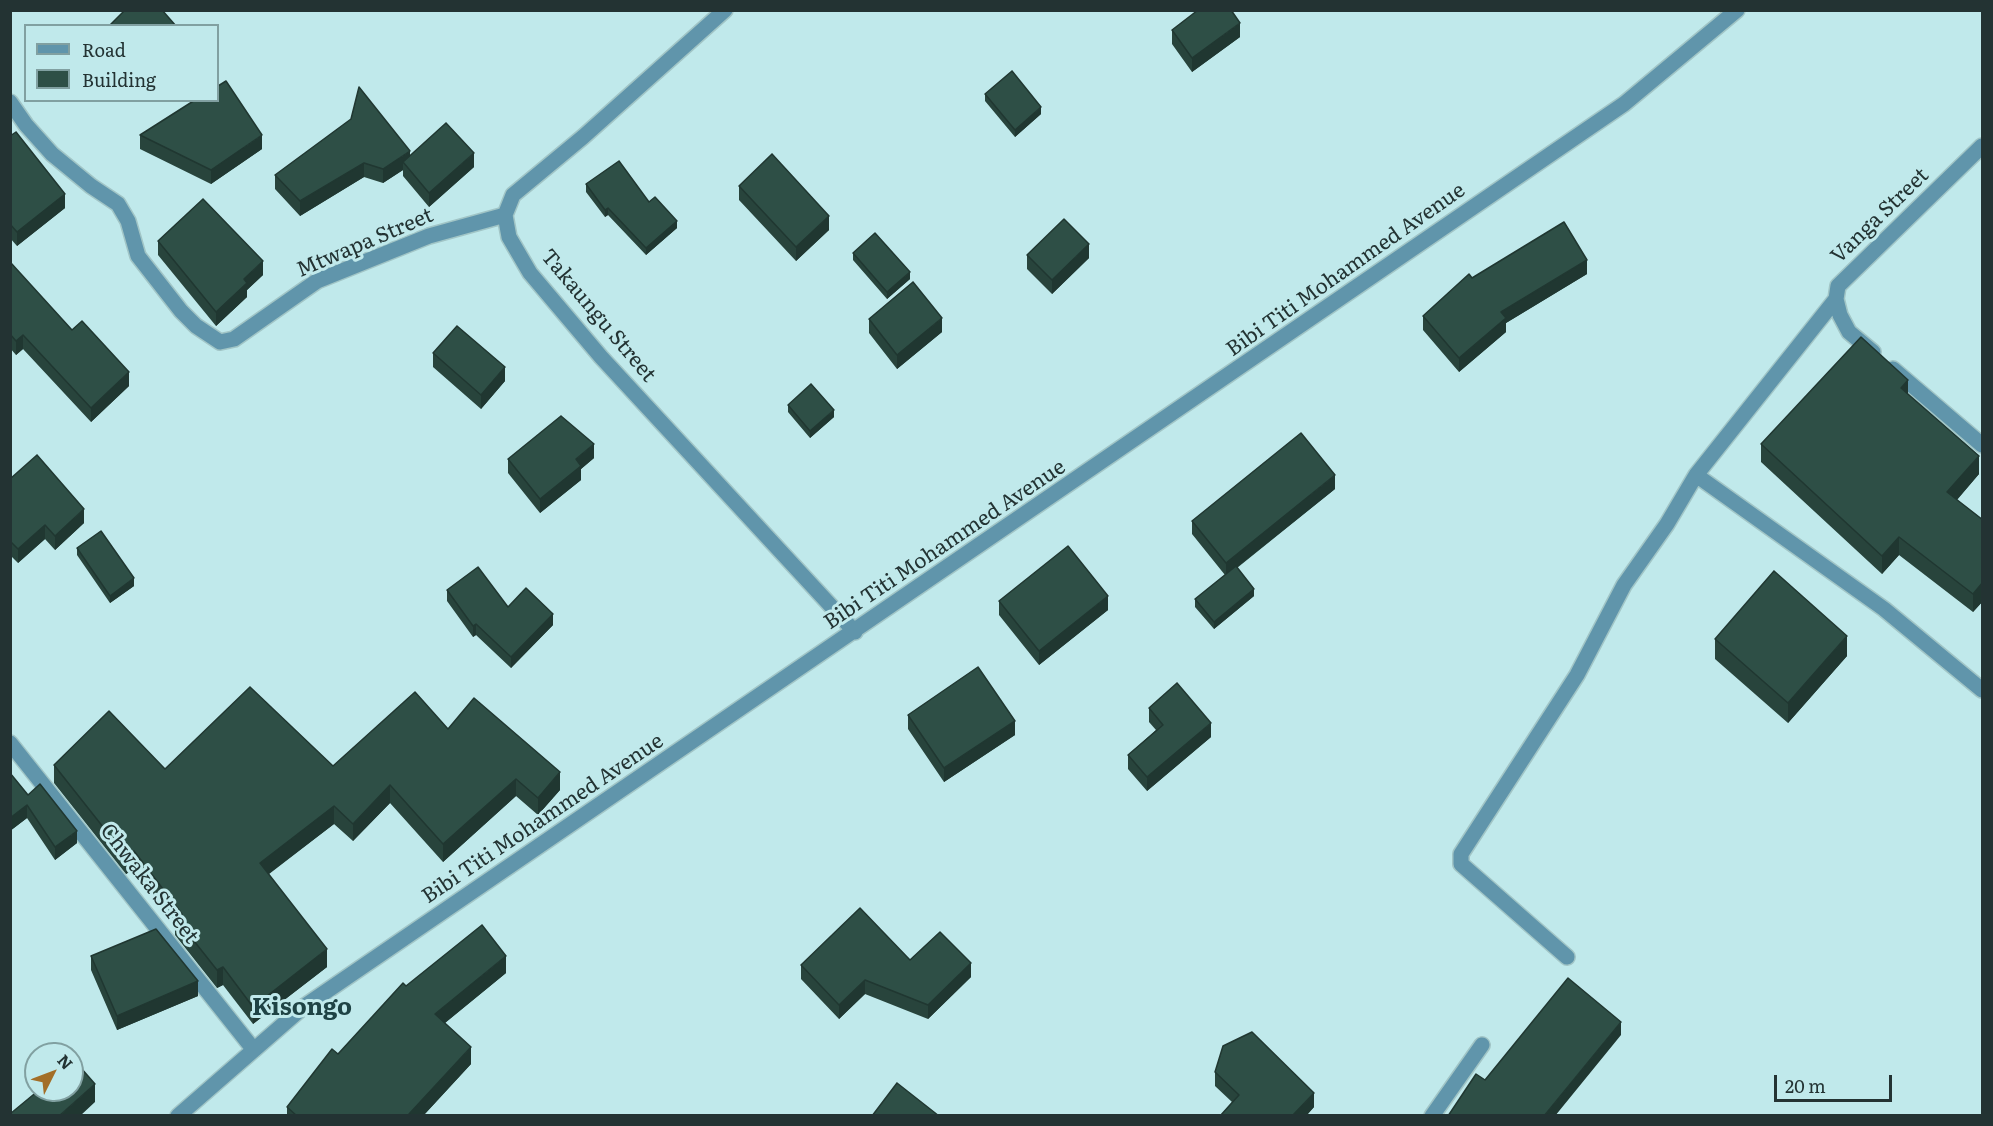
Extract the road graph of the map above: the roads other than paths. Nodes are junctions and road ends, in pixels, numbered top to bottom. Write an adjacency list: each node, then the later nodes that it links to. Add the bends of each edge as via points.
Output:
1 (725, 10): 5 (street, via 513,195)
2 (1737, 10): 9 (street, Bibi Titi Mohammed Avenue, via 1624,104)
3 (10, 102): 5 (street, Mtwapa Street, via 52,154 118,204 128,221 138,256 196,326 220,342 234,339 317,281 429,236)
4 (1983, 146): 6 (street, Vanga Street, via 1838,286)
5 (505, 215): 9 (street, Takaungu Street, via 509,237 530,273 601,357)
6 (1836, 299): 7 (street, Vanga Street, via 1849,332); 8 (street)
7 (1983, 445)
8 (1696, 474): 10 (street, via 1884,609); 12 (street, via 1624,585 1577,675 1459,859)
9 (855, 632): 14 (street, Bibi Titi Mohammed Avenue, via 302,1008)
10 (1983, 690)
11 (10, 743): 14 (street, Chwaka Street)
12 (1567, 957)
13 (1482, 1045): 16 (street)
14 (254, 1050): 15 (street, Bibi Titi Mohammed Avenue)
15 (178, 1116)
16 (1432, 1116)

